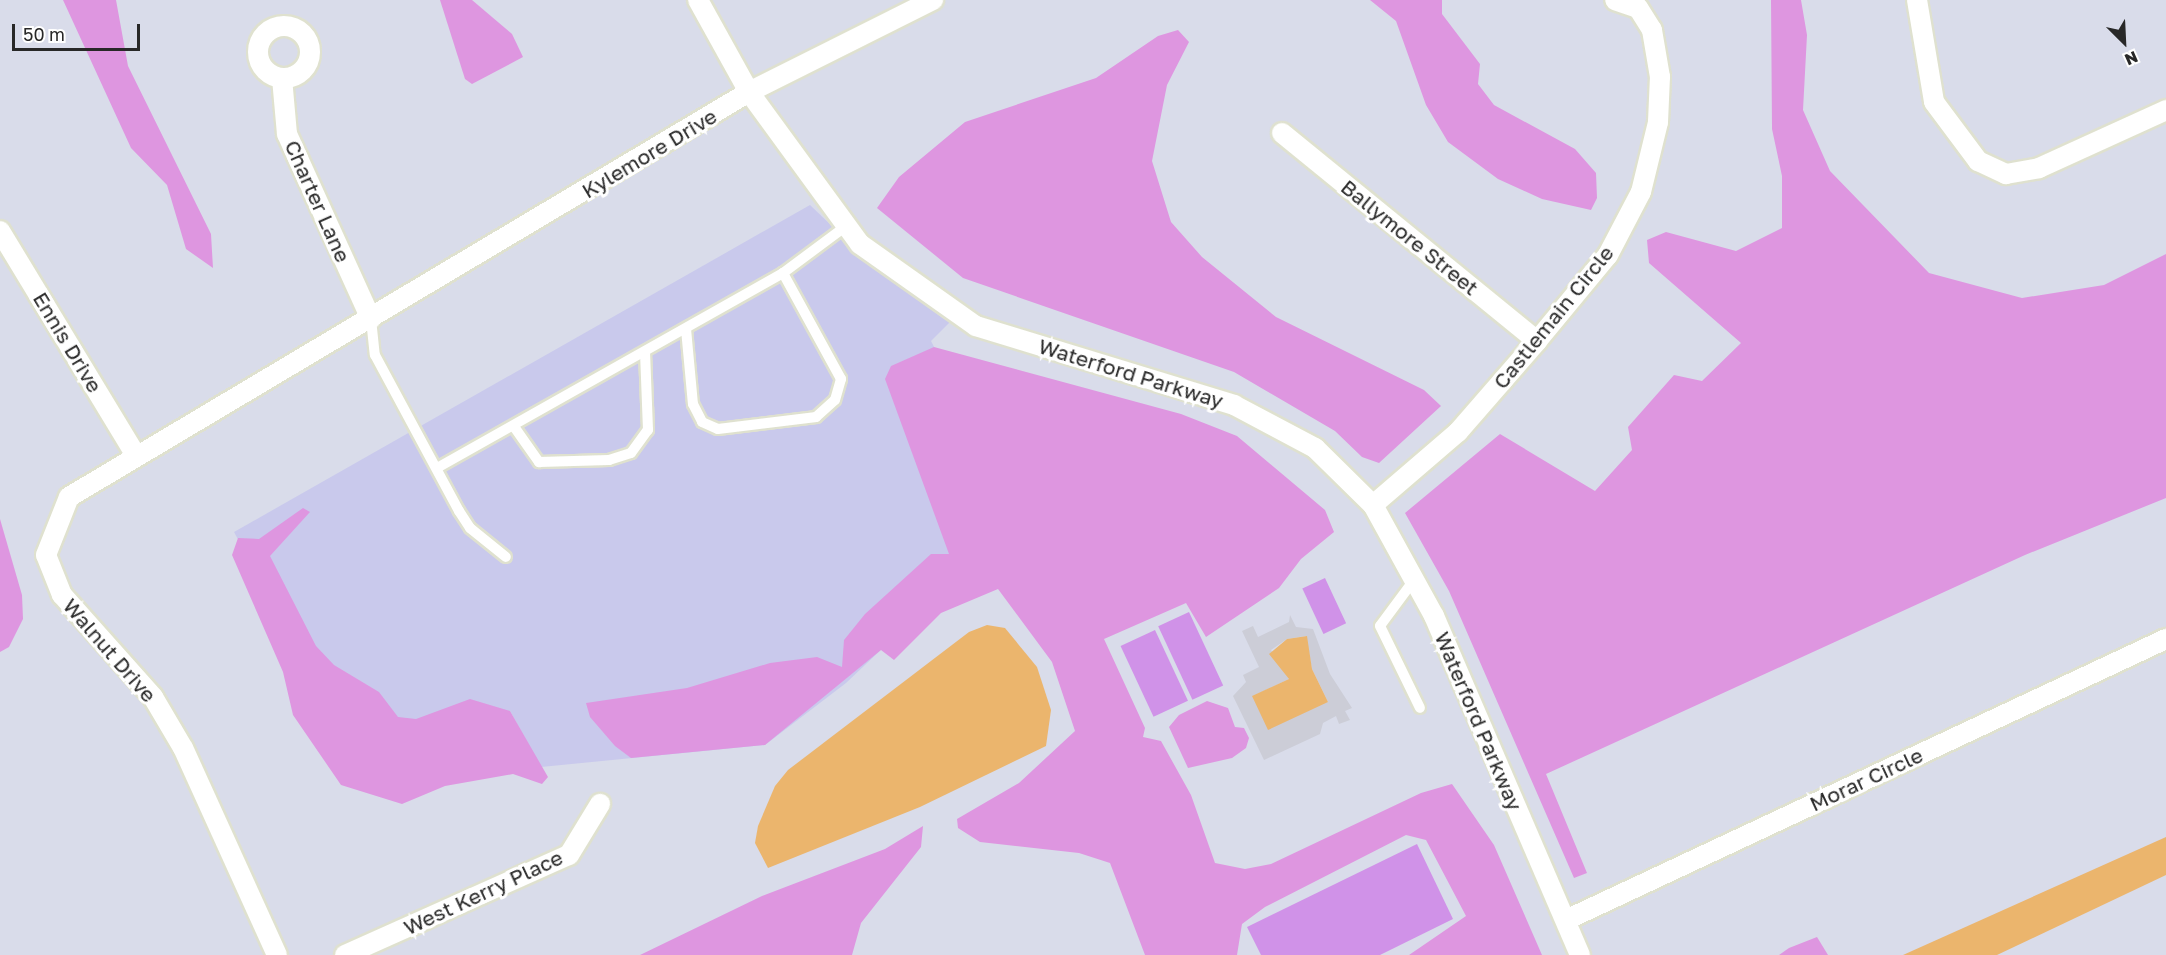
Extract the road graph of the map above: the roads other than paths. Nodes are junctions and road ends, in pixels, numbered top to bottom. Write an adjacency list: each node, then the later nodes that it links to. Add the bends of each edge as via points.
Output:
1 (698, 0): 6 (street, Waterford Parkway)
2 (933, 0): 6 (street, Kylemore Drive)
3 (1615, 0): 14 (street, Castlemain Circle, via 1638,8 1652,30 1660,77 1658,122 1641,192 1608,255)
4 (1917, 0): 7 (street, via 1934,102 1951,132 1978,161 2006,174 2039,168)
5 (282, 78): 12 (street, Charter Lane, via 288,135)
6 (749, 92): 9 (street, Waterford Parkway); 12 (street, Kylemore Drive)
7 (2166, 110)
8 (1282, 133): 14 (street, Ballymore Street)
9 (845, 227): 11 (lane); 19 (street, Waterford Parkway, via 860,244 976,326 1212,394 1315,448)
10 (0, 231): 17 (street, Ennis Drive)
11 (783, 273): 13 (lane); 13 (lane, via 841,379 836,400 816,417 718,429 702,422 693,404)
12 (371, 319): 17 (street, Walnut Drive); 18 (lane, via 375,355)
13 (686, 329): 15 (lane)
14 (1537, 341): 19 (street, Castlemain Circle, via 1458,432)
15 (645, 353): 16 (lane); 16 (lane, via 648,430 631,453 609,460 539,462)
16 (515, 428): 18 (lane)
17 (135, 454): 26 (street, Walnut Drive, via 69,497 46,555 62,595 153,697 183,748)
18 (437, 468): 20 (lane, via 470,528)
19 (1373, 505): 21 (street, Waterford Parkway)
20 (506, 557)
21 (1414, 580): 23 (lane, via 1380,626); 25 (street, Waterford Parkway)
22 (2166, 639): 25 (street, Morar Circle)
23 (1420, 708)
24 (600, 804): 27 (street, West Kerry Place, via 569,855)
25 (1566, 920): 28 (street, Waterford Parkway)
26 (277, 955)
27 (345, 955)
28 (1580, 955)

